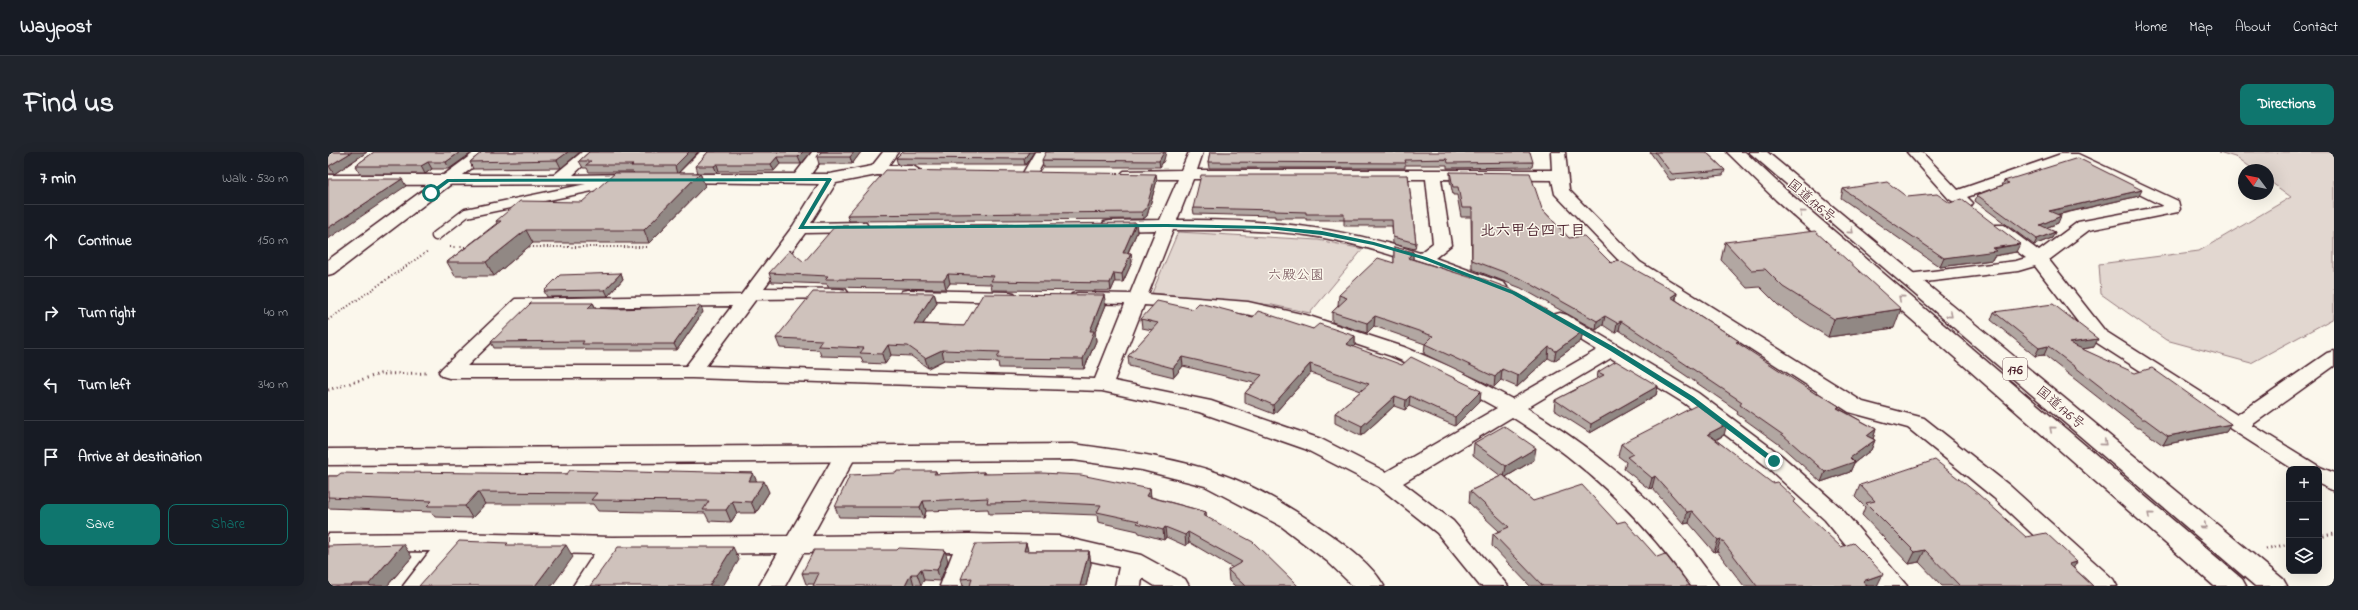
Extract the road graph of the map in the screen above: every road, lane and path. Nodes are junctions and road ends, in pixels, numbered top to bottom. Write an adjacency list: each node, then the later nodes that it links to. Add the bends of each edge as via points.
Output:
1 (485, 152): 27 (main road)
2 (590, 152): 22 (street)
3 (708, 152): 24 (street)
4 (820, 152): 25 (street)
5 (891, 152): 13 (street)
6 (1042, 152): 16 (street)
7 (1196, 152): 19 (street)
8 (1558, 152): 21 (street)
9 (1735, 152): 88 (main road, 国道176号 / 176, one-way to 9, via 1782,196)
10 (1757, 152): 43 (main road, 国道176号 / 176, one-way to 43)
11 (1914, 152): 29 (street)
12 (361, 164): 28 (street)
13 (877, 170): 14 (street); 26 (street)
14 (931, 171)
15 (1016, 172): 16 (street)
16 (1031, 173): 17 (street)
17 (1047, 173)
18 (1117, 174): 19 (street)
19 (1189, 174): 20 (street); 30 (street)
20 (1433, 175): 21 (street); 40 (street, via 1442,245)
21 (1560, 175): 87 (street, via 1562,191 1634,266 1856,407 1916,423 2002,492)
22 (558, 179): 23 (street); 27 (street)
23 (622, 179): 24 (street); 34 (lane, via 602,186 466,213)
24 (682, 179): 25 (street)
25 (799, 179): 26 (street)
26 (830, 179): 33 (street)
27 (447, 180): 28 (street); 42 (main road)
28 (331, 182)
29 (1954, 196): 41 (street); 41 (street, via 2066,157 2078,158 2172,204 2172,209 2084,226)
30 (1167, 225): 31 (street); 40 (street, via 1267,228 1322,233); 50 (street)
31 (1095, 226)
32 (880, 227): 33 (street)
33 (800, 228): 47 (street)
34 (436, 236)
35 (433, 247): 52 (path)
36 (449, 247): 37 (path)
37 (473, 247)
38 (520, 247): 39 (path)
39 (647, 247)
40 (1424, 258): 44 (street)
41 (2039, 259): 43 (street, via 2018,266); 60 (street, via 2098,335)
42 (328, 269)
43 (1908, 279): 89 (main road, 国道176号 / 176, one-way to 89)
44 (1514, 293)
45 (862, 294): 47 (street)
46 (893, 295): 48 (street)
47 (749, 296): 55 (street, via 522,303); 56 (street)
48 (1027, 297)
49 (1059, 297): 50 (street)
50 (1138, 299): 57 (street); 59 (street, via 1273,312 1378,344 1448,372)
51 (1547, 312): 53 (street)
52 (328, 320)
53 (1612, 349): 59 (street); 86 (street, via 1692,398 1774,461 1834,514)
54 (2334, 357): 60 (street)
55 (449, 372): 56 (street); 58 (path, via 380,374)
56 (692, 372): 57 (street)
57 (1102, 385): 65 (street, via 1204,406 1259,423 1313,444)
58 (328, 390)
59 (1514, 407): 65 (street); 85 (street, via 1571,446 1632,497 1691,566)
60 (2237, 425): 63 (street)
61 (846, 454): 62 (main road); 72 (street); 83 (main road, via 1073,452 1142,462 1213,480 1290,519 1337,554)
62 (328, 457)
63 (2305, 466)
64 (2322, 476): 66 (street)
65 (1387, 482): 84 (street, via 1445,527)
66 (2334, 483)
67 (2334, 534): 68 (path)
68 (2322, 536)
69 (451, 542): 70 (street); 74 (street); 77 (street)
70 (328, 543)
71 (969, 543): 72 (street); 76 (street, via 1059,545); 80 (street)
72 (794, 544): 74 (street); 79 (street)
73 (2286, 545): 75 (path)
74 (612, 546): 78 (street)
75 (2263, 550)
76 (1132, 561): 81 (street); 82 (street)
77 (416, 586)
78 (586, 586)
79 (772, 586)
80 (953, 586)
81 (1128, 586)
82 (1176, 586)
83 (1370, 586)
84 (1495, 586)
85 (1704, 586)
86 (1894, 586)
87 (2104, 586)
88 (2232, 586)
89 (2273, 586)

